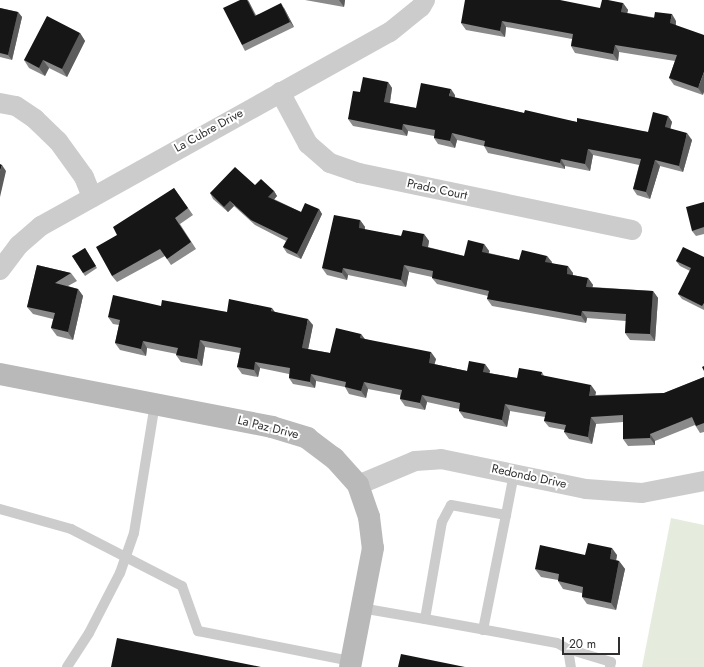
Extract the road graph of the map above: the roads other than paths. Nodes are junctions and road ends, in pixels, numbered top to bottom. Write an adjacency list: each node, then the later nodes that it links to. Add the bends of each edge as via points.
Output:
1 (425, 0): 2 (street, La Cubre Drive, via 421,7 390,32)
2 (280, 92): 4 (street, La Cubre Drive); 5 (street, Prado Court, via 308,144 330,164 359,173)
3 (0, 103): 4 (street, via 16,106 35,119 58,141 84,177)
4 (92, 197): 6 (street, La Cubre Drive, via 41,226 19,245)
5 (632, 230)
6 (0, 270)
7 (0, 374): 8 (street, La Paz Drive)
8 (155, 404): 11 (street, La Paz Drive, via 272,427 306,438 334,458); 14 (lane, via 134,533)
9 (514, 474): 10 (street, Redondo Drive, via 586,489 642,493); 11 (street, Redondo Drive, via 441,459 415,461); 13 (lane)
10 (704, 481)
11 (358, 485): 15 (street, La Paz Drive, via 369,517 374,548)
12 (0, 509): 14 (lane, via 70,529)
13 (506, 515): 16 (lane, via 451,505 442,522); 17 (lane)
14 (126, 558): 19 (lane, via 182,586 198,631); 20 (lane, via 89,634)
15 (361, 608): 16 (lane); 19 (street, La Paz Drive)
16 (425, 619): 17 (lane)
17 (483, 630): 18 (lane, via 557,643)
18 (568, 649): 21 (lane); 22 (lane, via 611,662)
19 (350, 664)
20 (67, 667)
21 (571, 667)
22 (610, 667)

